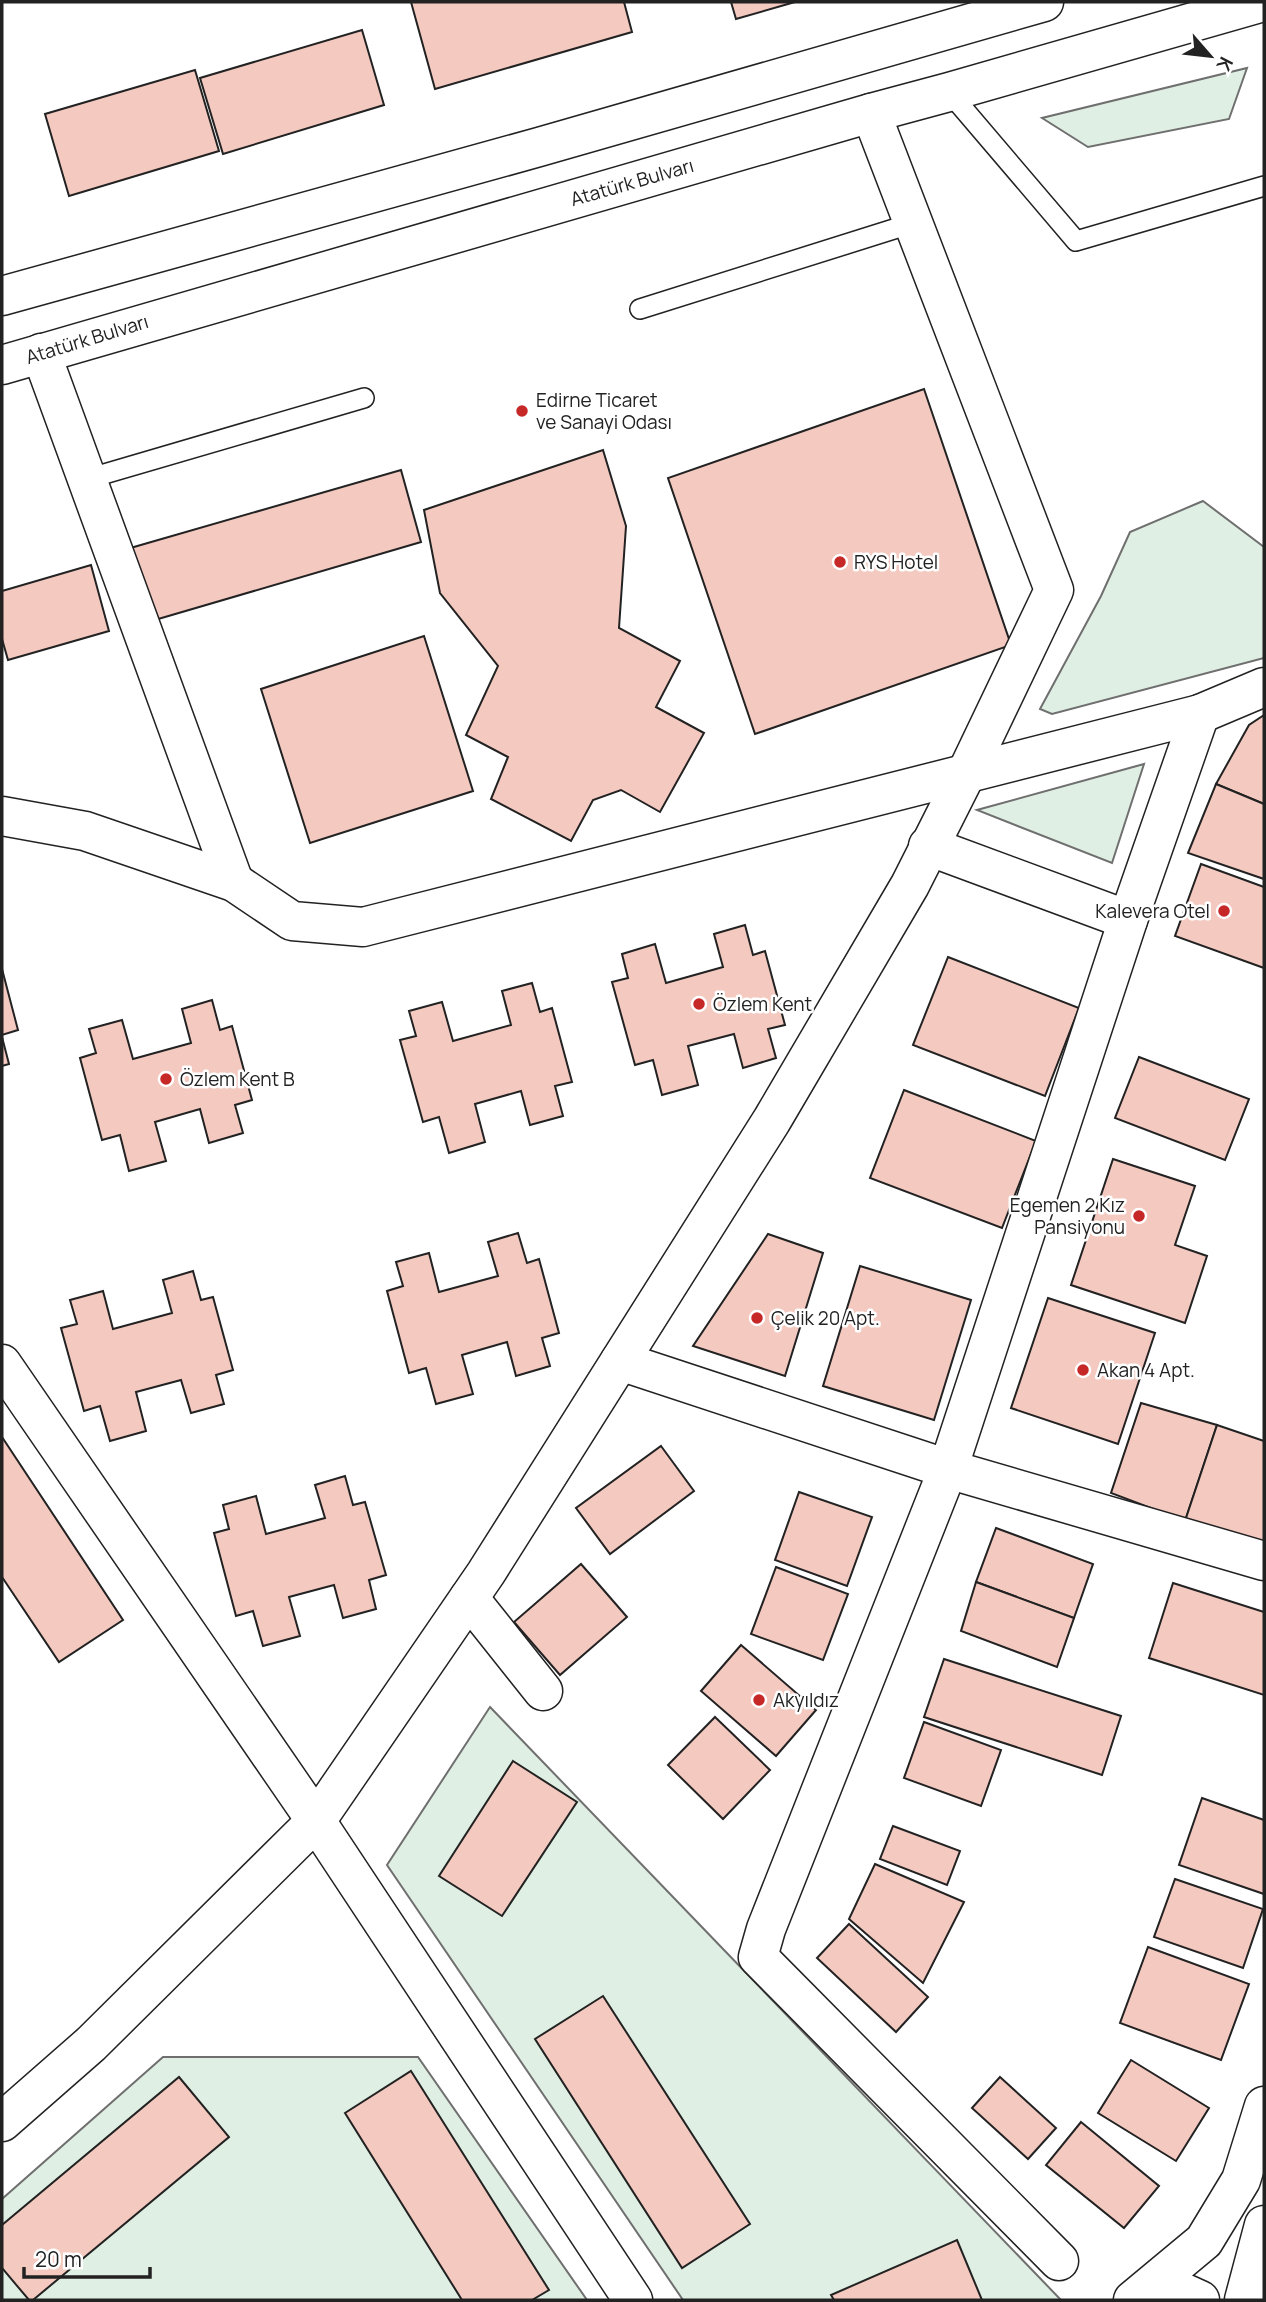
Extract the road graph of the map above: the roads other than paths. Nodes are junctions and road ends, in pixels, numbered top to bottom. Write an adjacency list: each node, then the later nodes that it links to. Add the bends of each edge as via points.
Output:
1 (1044, 2): 7 (street)
2 (1263, 2): 3 (street, Atatürk Bulvarı)
3 (949, 92): 4 (street, Atatürk Bulvarı); 5 (lane, via 1076,241)
4 (871, 113): 6 (street); 9 (street, Atatürk Bulvarı)
5 (1264, 186)
6 (913, 223): 8 (lane); 15 (street, via 1054,590)
7 (2, 296)
8 (640, 309)
9 (41, 353): 10 (street, Atatürk Bulvarı); 12 (street)
10 (2, 365)
11 (365, 398): 12 (lane)
12 (87, 479): 18 (street)
13 (1264, 687): 14 (street)
14 (1200, 714): 15 (street); 19 (street)
15 (967, 774): 17 (street); 18 (street, via 363,927 292,922)
16 (2, 816): 18 (street, via 85,831)
17 (928, 846): 19 (street); 20 (street, via 910,885 772,1120)
18 (234, 882)
19 (1128, 920): 22 (street)
20 (620, 1361): 22 (street); 24 (street)
21 (2, 1364): 26 (street)
22 (948, 1469): 23 (street); 30 (street, via 758,1956)
23 (1264, 1561)
24 (469, 1598): 25 (street); 26 (street)
25 (543, 1690)
26 (316, 1821): 28 (street, via 91,2044); 32 (street)
27 (1264, 2106): 31 (street, via 1241,2179 1203,2241)
28 (2, 2122)
29 (1264, 2225): 34 (street)
30 (1059, 2261)
31 (1146, 2291): 33 (street)
32 (633, 2300)
33 (1200, 2300)
34 (1244, 2300)

